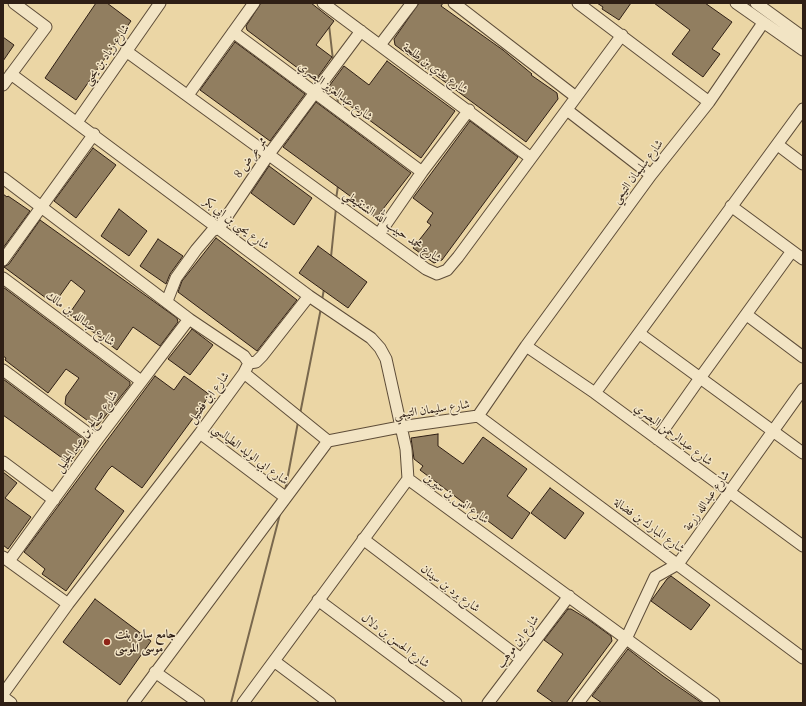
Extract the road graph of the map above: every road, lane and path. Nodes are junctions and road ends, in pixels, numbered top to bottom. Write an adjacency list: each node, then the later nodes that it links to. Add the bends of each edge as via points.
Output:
1 (14, 3): 18 (street, via 46,27)
2 (160, 3): 17 (street, شارع زياد بن يحيى)
3 (254, 3): 12 (street)
4 (323, 3): 11 (street, شارع عدي بن طلحة)
5 (412, 3): 15 (street)
6 (454, 3): 22 (street)
7 (578, 3): 13 (street)
8 (736, 3): 10 (street)
9 (756, 3): 14 (street)
10 (763, 23): 16 (street); 23 (street, شارع سليمان التيمي)
11 (361, 31): 15 (street, شارع عدي بن طلحة); 20 (street, ممر عرض 8)
12 (233, 32): 20 (street, شارع عبدالعزيز البصري); 21 (street)
13 (622, 35): 22 (street, شارع محمد حبيب الله الشنقيطي); 23 (street)
14 (803, 37)
15 (380, 45): 25 (street, شارع عدي بن طلحة)
16 (803, 50)
17 (126, 51): 21 (street, شارع محمد حبيب الله الشنقيطي); 27 (street, شارع زياد بن يحيى)
18 (11, 74): 19 (street); 27 (street, شارع يحيى بن ابي بكر)
19 (3, 85)
20 (315, 93): 30 (street, ممر عرض 8); 33 (street, شارع عبدالعزيز البصري)
21 (188, 95): 30 (street, شارع محمد حبيب الله الشنقيطي)
22 (576, 97): 26 (street, شارع محمد حبيب الله الشنقيطي)
23 (709, 102): 34 (street, شارع سليمان التيمي)
24 (803, 109): 29 (street)
25 (469, 110): 31 (street, شارع عدي بن طلحة); 33 (street)
26 (567, 110): 31 (street, شارع محمد حبيب الله الشنقيطي); 34 (street)
27 (77, 122): 28 (street, شارع يحيى بن ابي بكر)
28 (94, 134): 37 (street); 38 (street, شارع يحيى بن ابي بكر)
29 (778, 145): 32 (street); 36 (street)
30 (269, 154): 38 (street, ممر عرض 8); 39 (street, شارع محمد حبيب الله الشنقيطي)
31 (531, 158): 39 (street, شارع محمد حبيب الله الشنقيطي, via 447,270 436,274)
32 (803, 164)
33 (422, 172): 39 (street)
34 (651, 175): 49 (street, شارع سليمان التيمي)
35 (3, 178): 37 (street)
36 (732, 206): 40 (street); 48 (street)
37 (42, 207): 42 (street); 45 (street)
38 (219, 228): 44 (street, شارع يحيى بن ابي بكر); 45 (street, ممر عرض 8, via 212,231 196,250 176,278)
39 (379, 234)
40 (792, 251): 41 (street); 46 (street)
41 (803, 259)
42 (3, 260)
43 (3, 278): 54 (street, شارع عبدالله بن مالك)
44 (309, 296): 51 (street, via 262,356); 58 (street, شارع يحيى بن ابي بكر, via 371,338 380,348 386,359)
45 (166, 300): 47 (street)
46 (747, 315): 50 (street); 53 (street)
47 (189, 319): 51 (street, via 244,356); 54 (street, شارع صالح بن عبد الجليل)
48 (640, 334): 53 (street); 56 (street)
49 (526, 346): 56 (street, شارع عبدالرحمن البصري); 57 (street, شارع سليمان التيمي)
50 (803, 357)
51 (246, 368): 60 (street, شارع ابن فضيل); 63 (street)
52 (3, 370): 61 (street)
53 (700, 378): 59 (street); 62 (street)
54 (141, 381): 61 (street, شارع صالح بن عبد الجليل)
55 (803, 389): 59 (street, شارع عبدالله زرعة)
56 (595, 393): 62 (street, شارع عبدالرحمن البصري)
57 (478, 416): 58 (street, شارع سليمان التيمي); 73 (street, شارع المبارك بن فضالة)
58 (400, 427): 63 (street, شارع سليمان التيمي); 66 (street, شارع يحيى بن ابي بكر, via 406,449)
59 (774, 430): 64 (street); 67 (street, شارع عبدالله زرعة)
60 (200, 433): 68 (street, شارع ابي الوليد الطيالسي); 76 (street, شارع ابن فضيل)
61 (96, 440): 69 (street, شارع صالح بن عبد الجليل)
62 (657, 440): 67 (street, شارع عبدالرحمن البصري)
63 (328, 441): 68 (street)
64 (803, 453)
65 (3, 462): 69 (street)
66 (408, 479): 70 (street, شارع انس بن سيرين); 74 (street, شارع انس بن سيرين)
67 (729, 492): 71 (street, شارع عبدالرحمن البصري); 73 (street, شارع عبدالله زرعة)
68 (285, 497): 81 (street)
69 (54, 500): 72 (street, شارع صالح بن عبد الجليل)
70 (363, 539): 75 (street, شارع انس بن سيرين); 79 (street, شارع برد بن سينان)
71 (803, 546)
72 (6, 559): 76 (street)
73 (678, 564): 77 (street, شارع عبدالله زرعة, via 656,577); 78 (street, شارع المبارك بن فضالة)
74 (569, 596): 77 (street, شارع انس بن سيرين); 79 (street, شارع ابن موهب)
75 (318, 600): 80 (street, شارع انس بن سيرين); 90 (street, شارع الحسن بن دلال)
76 (68, 604): 82 (street, شارع ابن فضيل)
77 (626, 639): 84 (street, شارع عبدالله زرعة); 92 (street, شارع انس بن سيرين)
78 (803, 658)
79 (521, 659): 91 (street, شارع ابن موهب)
80 (274, 661): 88 (street, شارع انس بن سيرين); 89 (street)
81 (155, 672): 86 (street); 87 (street)
82 (3, 694)
83 (3, 697): 85 (street)
84 (584, 701)
85 (11, 703)
86 (133, 703)
87 (199, 703)
88 (243, 703)
89 (330, 703)
90 (456, 703)
91 (488, 703)
92 (714, 703)

